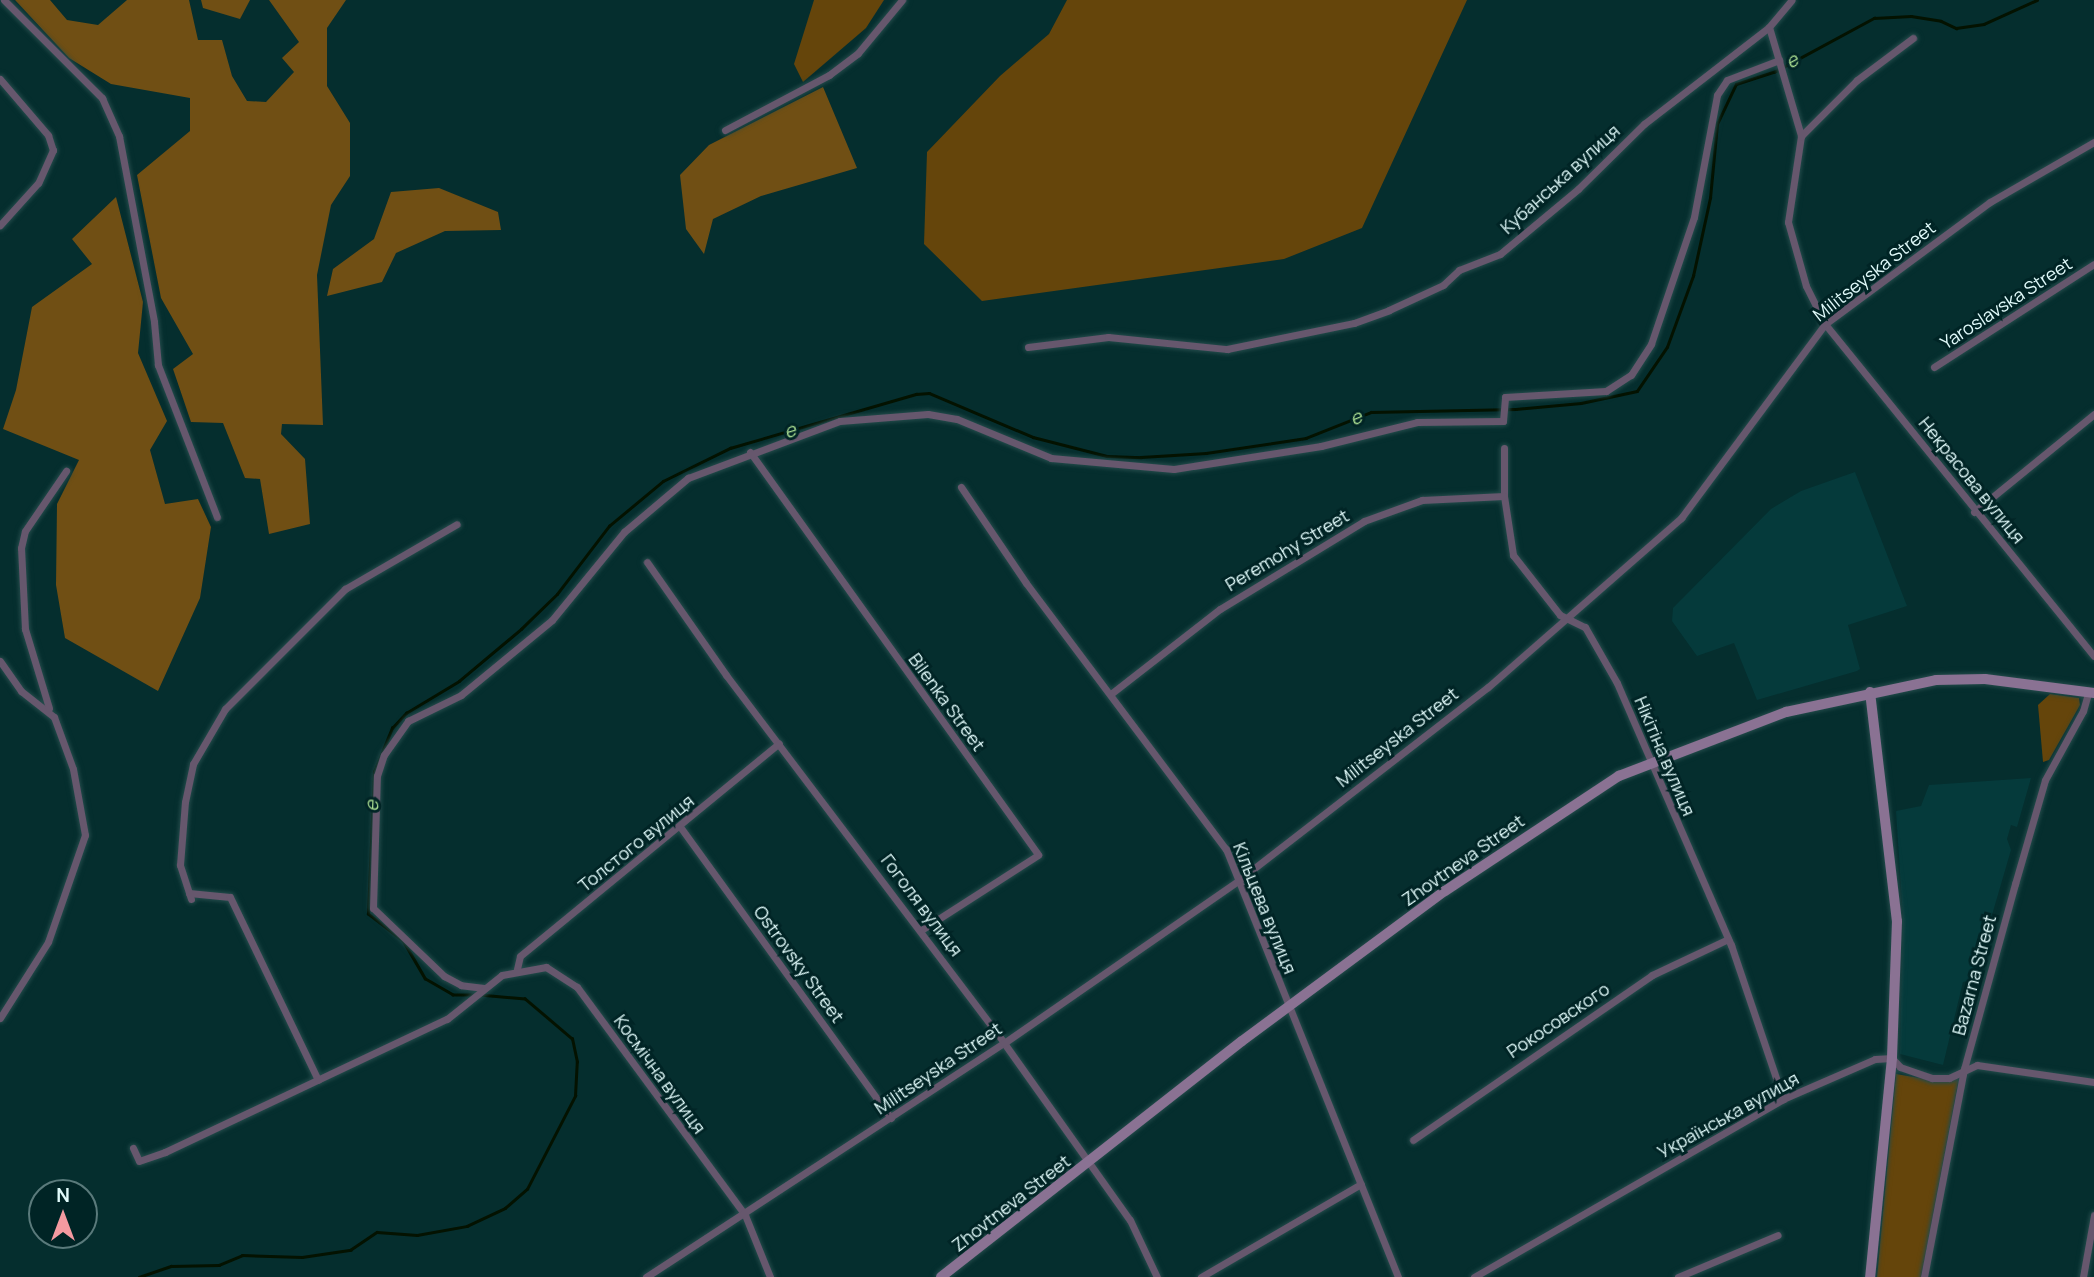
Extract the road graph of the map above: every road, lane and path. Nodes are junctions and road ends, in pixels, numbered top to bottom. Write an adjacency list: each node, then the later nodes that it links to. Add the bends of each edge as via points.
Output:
1 (4, 0): 23 (street, via 102,98 119,136 158,365)
2 (902, 0): 8 (street, via 858,53 829,75)
3 (1792, 0): 4 (street, Кубанська вулиця)
4 (1769, 27): 6 (street); 14 (street, Кубанська вулиця, via 1644,124 1578,189 1500,254 1459,270 1443,285 1389,310 1354,323 1227,349 1108,337)
5 (1913, 38): 9 (street, via 1857,80)
6 (1779, 60): 9 (street); 18 (street, via 1727,80 1717,95 1694,216 1655,333 1631,375 1606,391 1505,397 1503,421 1417,422 1321,446 1174,469 1051,458 957,419 928,414 840,421)
7 (0, 79): 11 (street, via 48,135 53,150 38,183)
8 (725, 130)
9 (1801, 136): 13 (street, Некрасова вулиця, via 1788,222 1806,286)
10 (2094, 142): 13 (street, Militseyska Street, via 1990,202)
11 (0, 225)
12 (2094, 264): 15 (street, Yaroslavska Street)
13 (1825, 324): 22 (street, Некрасова вулиця); 26 (street, Militseyska Street, via 1681,518)
14 (1028, 346)
15 (1934, 367)
16 (2094, 414): 22 (street)
17 (1504, 448): 21 (street, Нікітіна вулиця)
18 (750, 453): 37 (street, Bilenka Street, via 1038,855); 40 (street, via 688,478 624,532 552,620 461,695 408,721 384,755 377,776 373,908 444,976)
19 (66, 471): 32 (street, via 25,531 21,548 25,629)
20 (961, 487): 31 (street, Кільцева вулиця, via 1026,583)
21 (1504, 496): 26 (street, Нікітіна вулиця, via 1519,567 1560,615); 31 (street, Peremohy Street, via 1422,500 1364,521 1220,609)
22 (1974, 512): 27 (street, Некрасова вулиця)
23 (217, 517)
24 (457, 524): 46 (street, via 345,589 225,709 193,764 180,865 190,896 230,897)
25 (647, 562): 33 (street, Гоголя вулиця)
26 (1569, 619): 34 (street, Нікітіна вулиця, via 1585,627 1601,653); 36 (street, Militseyska Street)
27 (2094, 656)
28 (0, 661): 32 (street, via 21,691)
29 (1870, 692): 30 (main road, Zhovtneva Street, via 1972,678); 34 (main road, Zhovtneva Street, via 1786,712); 44 (main road, via 1897,920)
30 (2091, 693): 45 (street, Bazarna Street, via 2045,780)
31 (1112, 694): 36 (street, Кільцева вулиця, via 1226,849)
32 (49, 709): 42 (street, via 73,769 84,842 48,942)
33 (779, 743): 35 (street, Толстого вулиця); 37 (street, Гоголя вулиця)
34 (1649, 761): 38 (street, Нікітіна вулиця); 41 (main road, Zhovtneva Street, via 1590,792 1445,891)
35 (681, 828): 39 (street, Толстого вулиця, via 520,956); 49 (street, Ostrovsky Street)
36 (1239, 880): 41 (street, Кільцева вулиця); 43 (street, Militseyska Street)
37 (921, 930): 43 (street, Гоголя вулиця)
38 (1728, 939): 48 (street, Нікітіна вулиця); 50 (street, Рокосовского, via 1652,975)
39 (517, 969): 40 (street); 54 (street, Космічна вулиця, via 546,967 577,987)
40 (481, 990): 46 (street, via 447,1019)
41 (1289, 1009): 52 (main road, Zhovtneva Street, via 1154,1107); 53 (street, Кільцева вулиця)
42 (0, 1018)
43 (1004, 1043): 49 (street, Militseyska Street); 52 (street, Гоголя вулиця)
44 (1892, 1058): 45 (street, via 1900,1068 1932,1077 1949,1078); 48 (street, Українська вулиця, via 1875,1059); 65 (main road)
45 (1964, 1069): 47 (street, via 1977,1065); 66 (street, Bazarna Street)
46 (317, 1080): 51 (street, via 145,1161 135,1157)
47 (2094, 1082)
48 (1783, 1099): 63 (street, Українська вулиця)
49 (891, 1118): 54 (street, Militseyska Street)
50 (1413, 1140)
51 (133, 1148)
52 (1088, 1163): 59 (main road, Zhovtneva Street); 60 (street, Гоголя вулиця, via 1130,1220)
53 (1361, 1184): 61 (street); 62 (street, Кільцева вулиця)
54 (745, 1215): 57 (street, Militseyska Street); 58 (street, Космічна вулиця)
55 (2094, 1215): 67 (street)
56 (1778, 1235): 64 (street)
57 (646, 1277)
58 (770, 1277)
59 (941, 1277)
60 (1157, 1277)
61 (1201, 1277)
62 (1398, 1277)
63 (1474, 1277)
64 (1678, 1277)
65 (1870, 1277)
66 (1924, 1277)
67 (2083, 1277)

